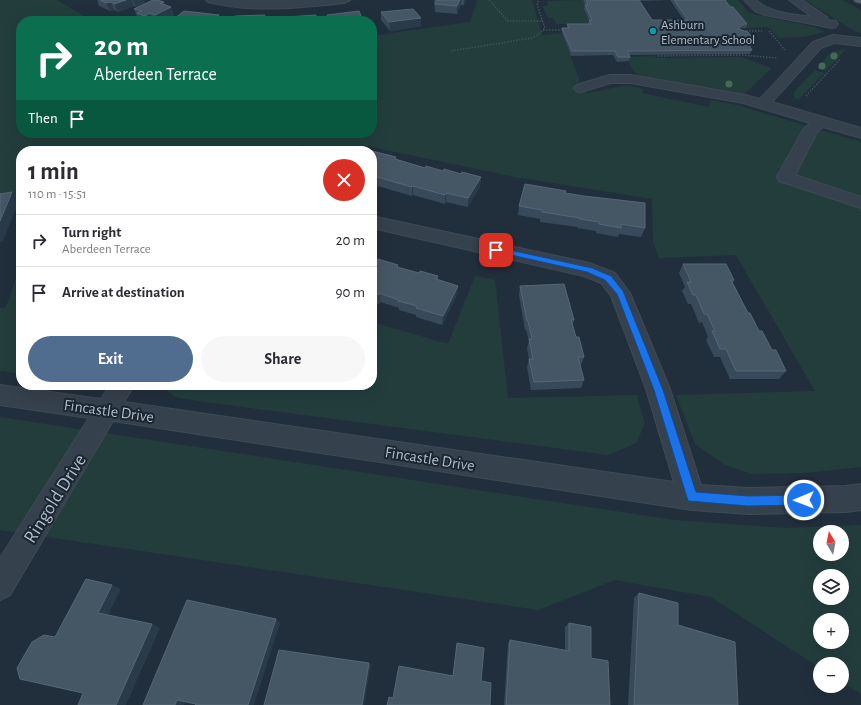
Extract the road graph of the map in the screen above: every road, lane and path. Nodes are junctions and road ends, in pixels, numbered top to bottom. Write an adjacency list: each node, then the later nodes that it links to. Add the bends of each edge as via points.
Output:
1 (212, 0): 2 (street, via 277,5)
2 (344, 0)
3 (489, 0): 7 (path, via 508,21)
4 (539, 0): 7 (path, via 537,5)
5 (750, 0): 8 (street, via 759,9 769,13)
6 (794, 0): 8 (street)
7 (543, 21): 9 (path)
8 (832, 24): 13 (street)
9 (543, 30): 10 (path); 14 (path, via 532,38)
10 (567, 30)
11 (768, 30): 12 (path)
12 (742, 31)
13 (856, 41): 16 (street, via 833,39 817,45)
14 (451, 51)
15 (658, 56): 16 (path, via 742,55 784,59)
16 (799, 64): 18 (street)
17 (581, 88): 18 (street, via 610,79 630,79)
18 (762, 104): 19 (street)
19 (821, 121): 20 (street); 21 (street, via 811,130 785,177)
20 (861, 133)
21 (861, 203)
22 (377, 223): 26 (street, via 589,270 608,278 620,293 658,390)
23 (119, 390): 25 (street, Ringold Drive)
24 (0, 395): 25 (street, Fincastle Drive)
25 (108, 410): 26 (street, Fincastle Drive); 28 (street, Ringold Drive)
26 (692, 497): 27 (street, Fincastle Drive, via 748,501 846,500)
27 (861, 497)
28 (0, 585)

